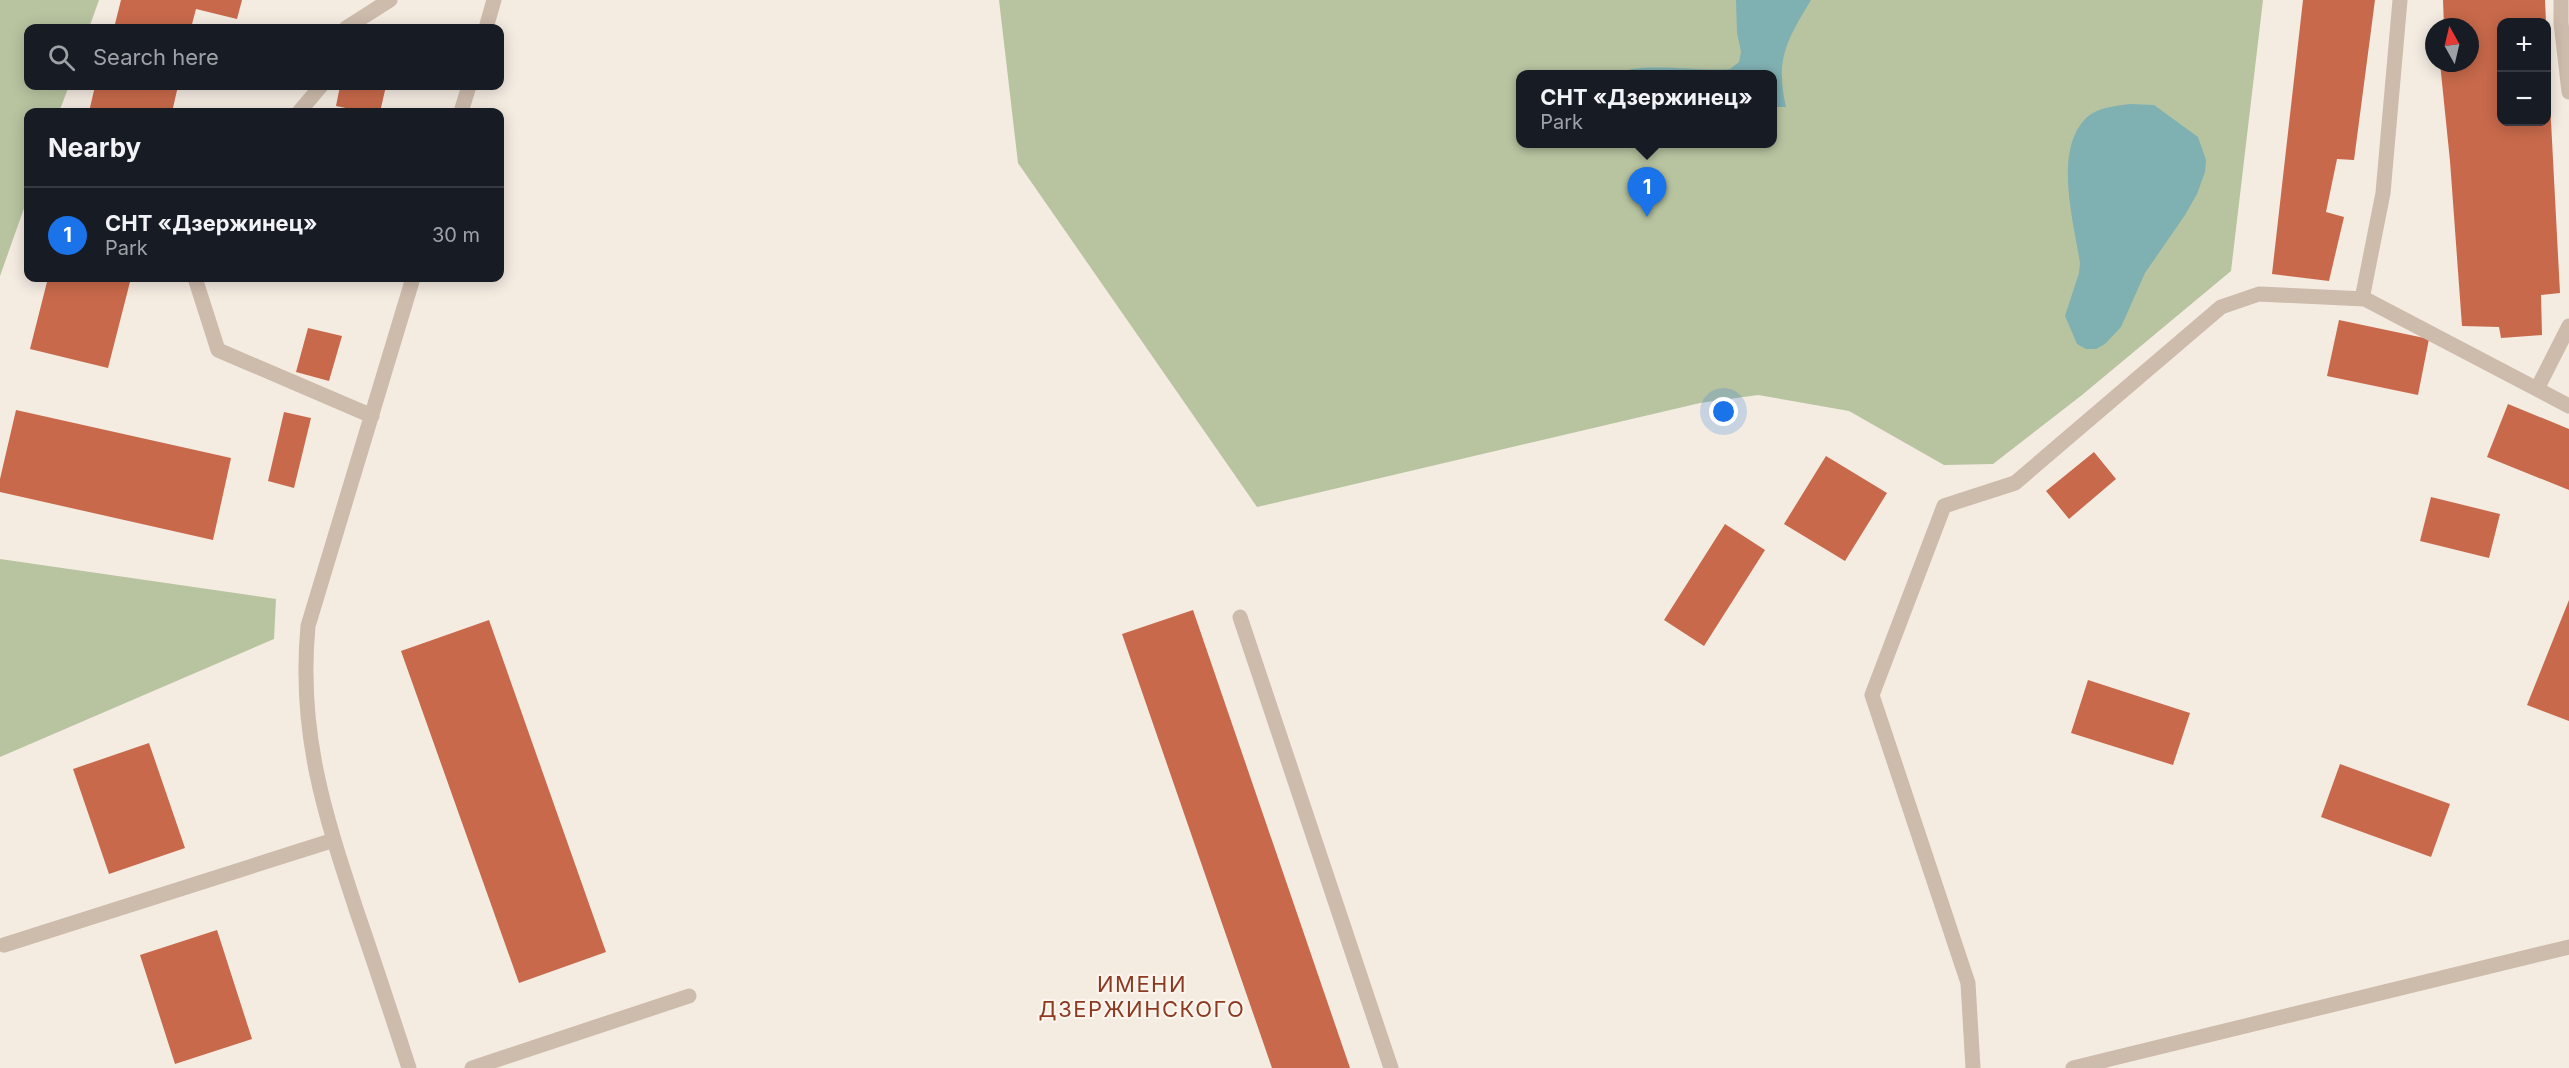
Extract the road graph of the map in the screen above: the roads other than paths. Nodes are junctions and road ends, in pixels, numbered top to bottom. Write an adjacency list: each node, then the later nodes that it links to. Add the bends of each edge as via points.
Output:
1 (390, 0): 5 (street)
2 (494, 0): 6 (street)
3 (2400, 0): 14 (street, via 2383,193)
4 (2561, 0): 9 (street)
5 (352, 24)
6 (487, 24)
7 (318, 90): 10 (street)
8 (468, 90): 11 (street)
9 (2569, 92)
10 (302, 108)
11 (462, 108)
12 (196, 282): 18 (street, via 218,350)
13 (412, 282): 18 (street)
14 (2362, 299): 16 (street); 27 (street, via 2259,294 2221,306 2015,483 1944,506 1872,695 1968,983)
15 (2569, 326): 16 (street)
16 (2537, 389): 17 (street)
17 (2569, 406)
18 (372, 416): 20 (street, via 310,618 305,657 311,747)
19 (1240, 617): 26 (street)
20 (334, 840): 21 (street); 24 (street)
21 (4, 945)
22 (2569, 948): 28 (street)
23 (689, 996): 25 (street)
24 (409, 1068)
25 (472, 1068)
26 (1391, 1068)
27 (1973, 1068)
28 (2073, 1068)

